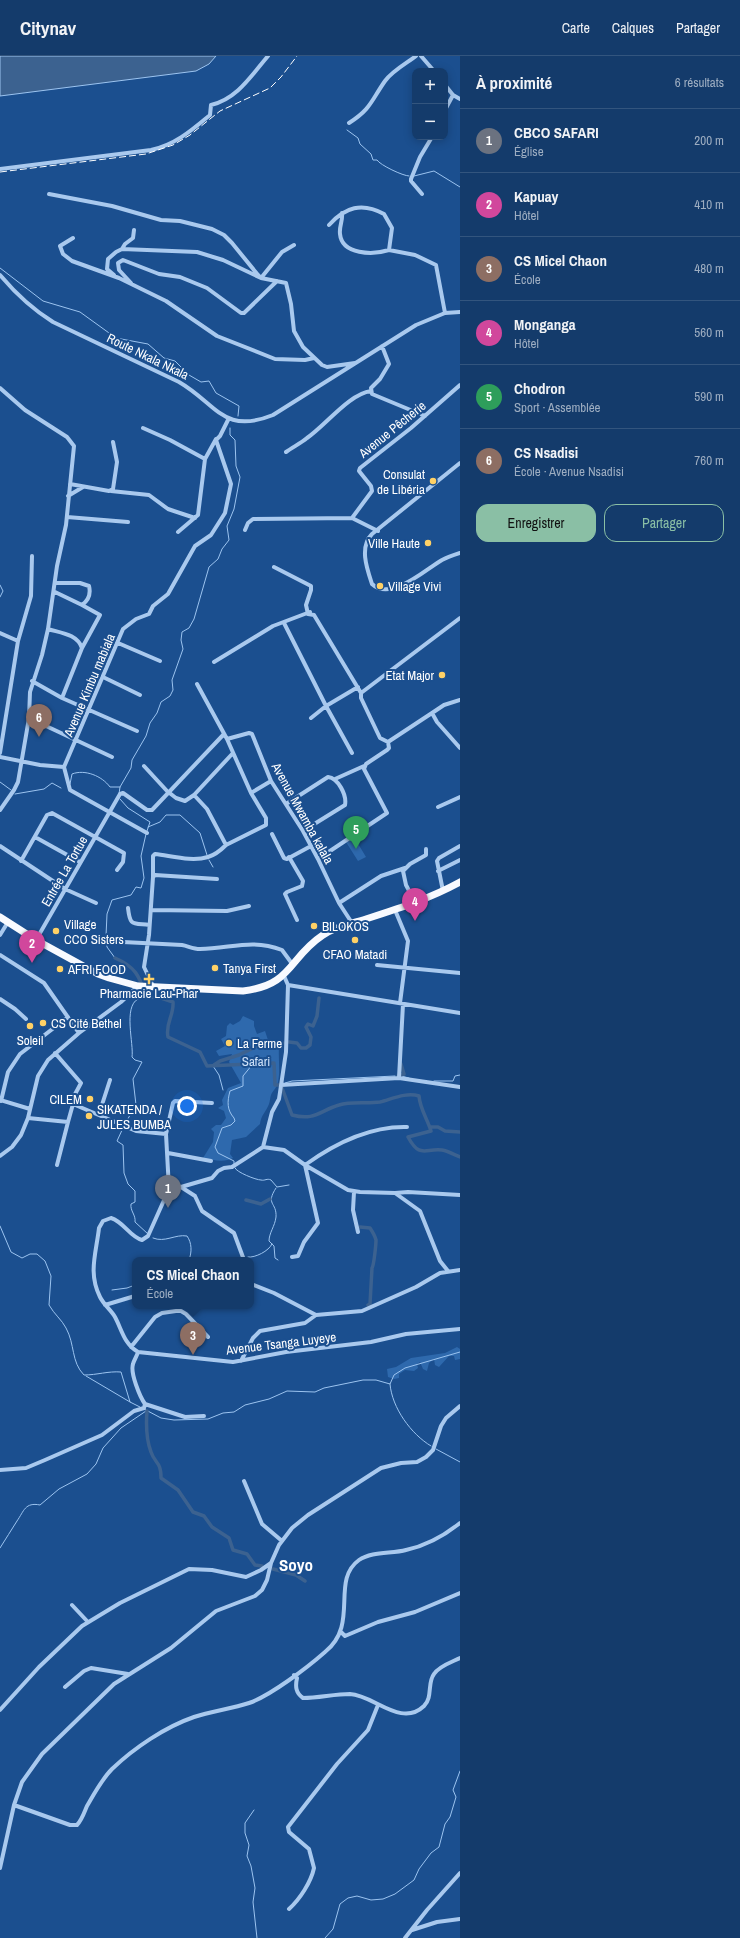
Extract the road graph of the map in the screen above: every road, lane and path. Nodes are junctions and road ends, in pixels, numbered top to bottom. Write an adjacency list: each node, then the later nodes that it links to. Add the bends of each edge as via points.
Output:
1 (268, 56): 11 (street, via 238,91 228,99 211,104 210,115 189,132 165,146 151,150)
2 (416, 56): 9 (street, via 386,80 370,106 358,118)
3 (421, 56): 4 (street)
4 (431, 68)
5 (448, 89): 6 (street)
6 (453, 95): 7 (street); 8 (street)
7 (460, 99)
8 (448, 104)
9 (349, 122)
10 (432, 140): 13 (street, via 420,156 411,181)
11 (0, 169)
12 (49, 194): 23 (street, via 212,229 224,235)
13 (422, 194)
14 (342, 213): 15 (street); 20 (street, via 339,232 345,247 355,251); 20 (street, via 356,207 384,214 392,228)
15 (329, 225)
16 (134, 230): 19 (street, via 133,238)
17 (73, 238): 22 (street, via 60,246 63,254 72,261)
18 (294, 245): 23 (street, via 282,252)
19 (122, 249): 22 (street, via 108,259 107,269); 23 (street, via 197,252 223,260)
20 (389, 250): 27 (street, via 415,256 436,265)
21 (0, 275): 35 (street, Route Nkala Nkala, via 35,311 179,382)
22 (116, 277): 25 (street)
23 (261, 278): 24 (street)
24 (277, 281): 25 (street, via 244,313 207,288 123,260 118,263 118,270); 29 (street, via 288,287 294,331 303,347)
25 (134, 286): 29 (street, via 166,301 217,336 247,348 275,359)
26 (460, 312): 27 (street)
27 (445, 313): 28 (street, via 416,325)
28 (382, 346): 30 (street); 33 (street, via 389,364)
29 (314, 358): 30 (street, via 327,367)
30 (355, 363): 35 (street, via 273,416 242,422)
31 (460, 384): 34 (street, Avenue Pêcherie)
32 (0, 388): 42 (street, via 25,410 56,428 73,442)
33 (371, 391): 34 (street, via 372,394); 39 (street, via 353,398 307,438)
34 (425, 416): 48 (street, Avenue Pêcherie, via 360,468 359,471 372,491)
35 (228, 420): 37 (street, Avenue Kimbu mabiala)
36 (143, 428): 40 (street)
37 (220, 436): 40 (street, via 214,441); 65 (street, Avenue Kimbu mabiala, via 216,440 231,484 225,514 211,535 195,546 168,594 153,606 149,614 125,627)
38 (113, 442): 44 (street, via 117,462)
39 (286, 452)
40 (205, 459): 47 (street, via 199,510)
41 (460, 463): 51 (street)
42 (70, 484): 43 (street); 45 (street)
43 (84, 486): 44 (street); 45 (street)
44 (111, 491): 47 (street, via 148,495 168,509)
45 (68, 496): 46 (street)
46 (67, 517): 49 (street); 56 (street)
47 (195, 518): 52 (street)
48 (352, 518): 50 (street, via 253,519); 51 (street)
49 (128, 522)
50 (245, 530)
51 (378, 531): 53 (street, via 366,540 365,547 367,569 372,584 377,588 403,585 442,560)
52 (178, 532)
53 (460, 553)
54 (32, 556): 64 (street, via 31,596)
55 (274, 567): 59 (street, via 311,586 306,605)
56 (55, 583): 57 (street); 58 (street, via 80,583 89,586 88,599)
57 (54, 592): 58 (street); 62 (street)
58 (82, 605): 66 (street, via 100,615)
59 (308, 614): 61 (street); 72 (street, via 314,615)
60 (460, 618): 73 (street)
61 (284, 622): 68 (street); 77 (street)
62 (48, 629): 66 (street, via 72,636); 70 (street)
63 (0, 633): 64 (street)
64 (18, 641): 89 (street)
65 (118, 643): 67 (street); 69 (street, Avenue Kimbu mabiala)
66 (82, 648): 75 (street)
67 (160, 661)
68 (214, 662)
69 (103, 677): 74 (street); 78 (street, Avenue Kimbu mabiala)
70 (32, 681): 75 (street); 80 (street)
71 (197, 684): 83 (street)
72 (358, 687): 73 (street); 77 (street)
73 (361, 693): 85 (street, via 380,738)
74 (140, 695)
75 (62, 698): 78 (street)
76 (460, 700): 79 (street, via 444,704)
77 (326, 706): 81 (street); 88 (street)
78 (88, 710): 82 (street); 84 (street, Avenue Kimbu mabiala)
79 (432, 714): 85 (street); 86 (street)
80 (29, 718): 84 (street); 92 (street)
81 (311, 718)
82 (137, 731)
83 (225, 736): 87 (street); 97 (street, Avenue Mwamba kalala, via 252,734); 98 (street)
84 (77, 740): 91 (street); 95 (street, Avenue Kimbu mabiala)
85 (388, 742): 94 (street, via 387,750)
86 (460, 748)
87 (233, 752): 99 (street); 100 (street)
88 (352, 753)
89 (0, 754)
90 (0, 757): 92 (street)
91 (112, 757)
92 (22, 761): 95 (street); 104 (street, via 18,782)
93 (144, 766): 98 (street)
94 (364, 766): 96 (street); 117 (street, via 387,813)
95 (64, 767): 105 (street, via 70,790)
96 (335, 779): 102 (street, via 328,777); 106 (street, via 345,796 345,805)
97 (271, 782): 99 (street); 102 (street, Avenue Mwamba kalala)
98 (167, 791): 100 (street, via 186,802); 105 (street, Entrée La Tortue, via 149,811 121,793)
99 (251, 794): 111 (street, via 268,822 263,828)
100 (194, 796): 111 (street, via 207,809)
101 (460, 797): 103 (street)
102 (286, 804): 106 (street, Avenue Mwamba kalala)
103 (438, 807)
104 (0, 810)
105 (110, 812): 107 (street); 110 (street, Entrée La Tortue)
106 (303, 831): 113 (street, Avenue Mwamba kalala)
107 (147, 833)
108 (272, 834): 116 (street, via 284,858)
109 (35, 837): 110 (street, via 47,815 52,813); 119 (street); 120 (street)
110 (94, 837): 120 (street, Entrée La Tortue); 122 (street, via 124,853 123,862)
111 (226, 845): 124 (street, via 216,854 202,858 156,854)
112 (0, 846): 119 (street)
113 (311, 846): 116 (street); 117 (street, Avenue Mwamba kalala)
114 (460, 846): 123 (street, via 439,858 436,865)
115 (426, 849): 121 (street, via 426,855)
116 (289, 857): 137 (street, via 303,881 302,886 285,894)
117 (318, 859): 131 (street, Avenue Mwamba kalala)
118 (460, 860): 123 (street)
119 (21, 861): 127 (street)
120 (80, 862): 127 (street, Entrée La Tortue)
121 (405, 868): 129 (street, via 404,879); 131 (street, via 381,876)
122 (116, 870)
123 (438, 871): 128 (street)
124 (153, 877): 125 (street, via 155,875); 134 (street)
125 (216, 879)
126 (460, 882): 128 (highway)
127 (66, 889): 130 (street); 142 (street, Entrée La Tortue)
128 (443, 892): 129 (highway)
129 (415, 902): 135 (highway)
130 (96, 903)
131 (339, 903): 139 (street, Avenue Mwamba kalala)
132 (249, 906): 134 (street, via 227,911)
133 (128, 908): 140 (street, via 129,921)
134 (151, 910): 140 (street)
135 (395, 910): 139 (highway); 148 (street, via 408,936)
136 (0, 917): 138 (highway)
137 (297, 920)
138 (8, 922): 141 (street); 142 (highway)
139 (352, 924): 146 (highway, via 323,934)
140 (149, 926): 144 (street)
141 (0, 935)
142 (36, 940): 153 (highway, via 98,974)
143 (123, 942): 144 (street)
144 (147, 943): 146 (street, via 182,945 198,949 253,944 282,950); 152 (street, via 144,967)
145 (0, 955): 157 (street, via 44,983)
146 (294, 965): 150 (highway)
147 (377, 965): 148 (street)
148 (405, 967): 149 (street); 155 (street)
149 (460, 973)
150 (284, 976): 151 (street); 152 (highway, via 259,989 243,991)
151 (288, 984): 155 (street); 163 (street, via 286,1052)
152 (152, 985): 153 (highway)
153 (139, 986): 159 (street)
154 (0, 999): 158 (street)
155 (402, 1004): 156 (street); 161 (street)
156 (460, 1013)
157 (68, 1017): 159 (street); 165 (street, via 20,1054 8,1072)
158 (26, 1019)
159 (79, 1033): 160 (street)
160 (55, 1053): 167 (street, via 80,1082); 168 (street, via 38,1076)
161 (398, 1078): 163 (street); 164 (street)
162 (110, 1080): 169 (street)
163 (281, 1085): 174 (street, via 280,1099 272,1112)
164 (460, 1087)
165 (1, 1101): 168 (street)
166 (212, 1103): 173 (street, via 173,1102)
167 (73, 1104): 169 (street); 171 (street)
168 (30, 1109): 170 (street)
169 (99, 1114): 173 (street, via 136,1131)
170 (28, 1118): 171 (street); 176 (street, via 21,1135 12,1147)
171 (68, 1122): 178 (street)
172 (407, 1127): 179 (street, via 369,1131 323,1152)
173 (166, 1134): 175 (street)
174 (263, 1147): 179 (street, via 284,1150); 181 (street, via 232,1167 218,1171 212,1178)
175 (168, 1153): 177 (street); 180 (street)
176 (0, 1156)
177 (211, 1161)
178 (57, 1165)
179 (305, 1165): 182 (street); 187 (street, via 318,1223 304,1242 298,1256)
180 (169, 1182): 181 (street); 194 (street, via 167,1198 146,1239 138,1239 115,1220 106,1219 99,1228 93,1279)
181 (181, 1187): 186 (street, via 198,1199 202,1211 234,1233)
182 (354, 1192): 183 (street); 185 (street, via 353,1210)
183 (395, 1193): 184 (street); 188 (street, via 420,1211)
184 (460, 1195)
185 (358, 1232)
186 (243, 1257)
187 (292, 1257)
188 (440, 1261): 190 (street); 191 (street)
189 (460, 1270): 190 (street)
190 (448, 1271): 191 (street)
191 (440, 1273): 195 (street, via 416,1287 362,1311)
192 (254, 1285): 195 (street)
193 (132, 1297): 194 (street)
194 (105, 1305): 198 (street)
195 (316, 1315): 200 (street, via 305,1323 260,1331 253,1338)
196 (460, 1329): 200 (street, Avenue Tsanga Luyeye, via 406,1334 371,1342 286,1352)
197 (208, 1337): 198 (street, via 186,1314 176,1311 155,1317)
198 (132, 1347): 199 (street)
199 (138, 1352): 200 (street, Avenue Tsanga Luyeye, via 224,1362); 202 (street, via 133,1364 133,1374)
200 (241, 1361)
201 (460, 1406): 207 (street, via 446,1418 433,1450 426,1457 417,1462 381,1468 308,1514)
202 (143, 1407): 203 (street, via 185,1417); 204 (street, via 102,1435 26,1468)
203 (204, 1416)
204 (0, 1470)
205 (244, 1481): 207 (street, via 262,1524)
206 (460, 1523): 212 (street, via 448,1533 408,1550 360,1559 348,1573 345,1582)
207 (282, 1541): 208 (street)
208 (271, 1563): 211 (street, via 246,1577 212,1570 188,1569); 214 (street, via 267,1580 255,1596 216,1610 171,1648)
209 (460, 1593): 212 (street, via 436,1604 378,1622 350,1635 345,1636)
210 (72, 1605): 211 (street)
211 (88, 1622): 218 (street, via 58,1649)
212 (341, 1632): 215 (street, via 328,1650)
213 (460, 1658): 217 (street, via 438,1669 432,1675 426,1705 412,1712 392,1711)
214 (128, 1674): 216 (street, via 91,1668); 219 (street, via 89,1706 42,1754 22,1782)
215 (294, 1675): 217 (street, via 297,1678 295,1684 298,1694 303,1698 350,1694); 219 (street, via 255,1700 193,1717 145,1743 112,1769 77,1825 70,1825)
216 (65, 1687)
217 (378, 1705): 222 (street, via 368,1730 337,1764 288,1827 289,1832 309,1849 314,1868 303,1892)
218 (0, 1710)
219 (14, 1805): 220 (street)
220 (0, 1868)
221 (460, 1874): 224 (street)
222 (289, 1909)
223 (460, 1919): 224 (street)
224 (412, 1930): 225 (street)
225 (405, 1938)

